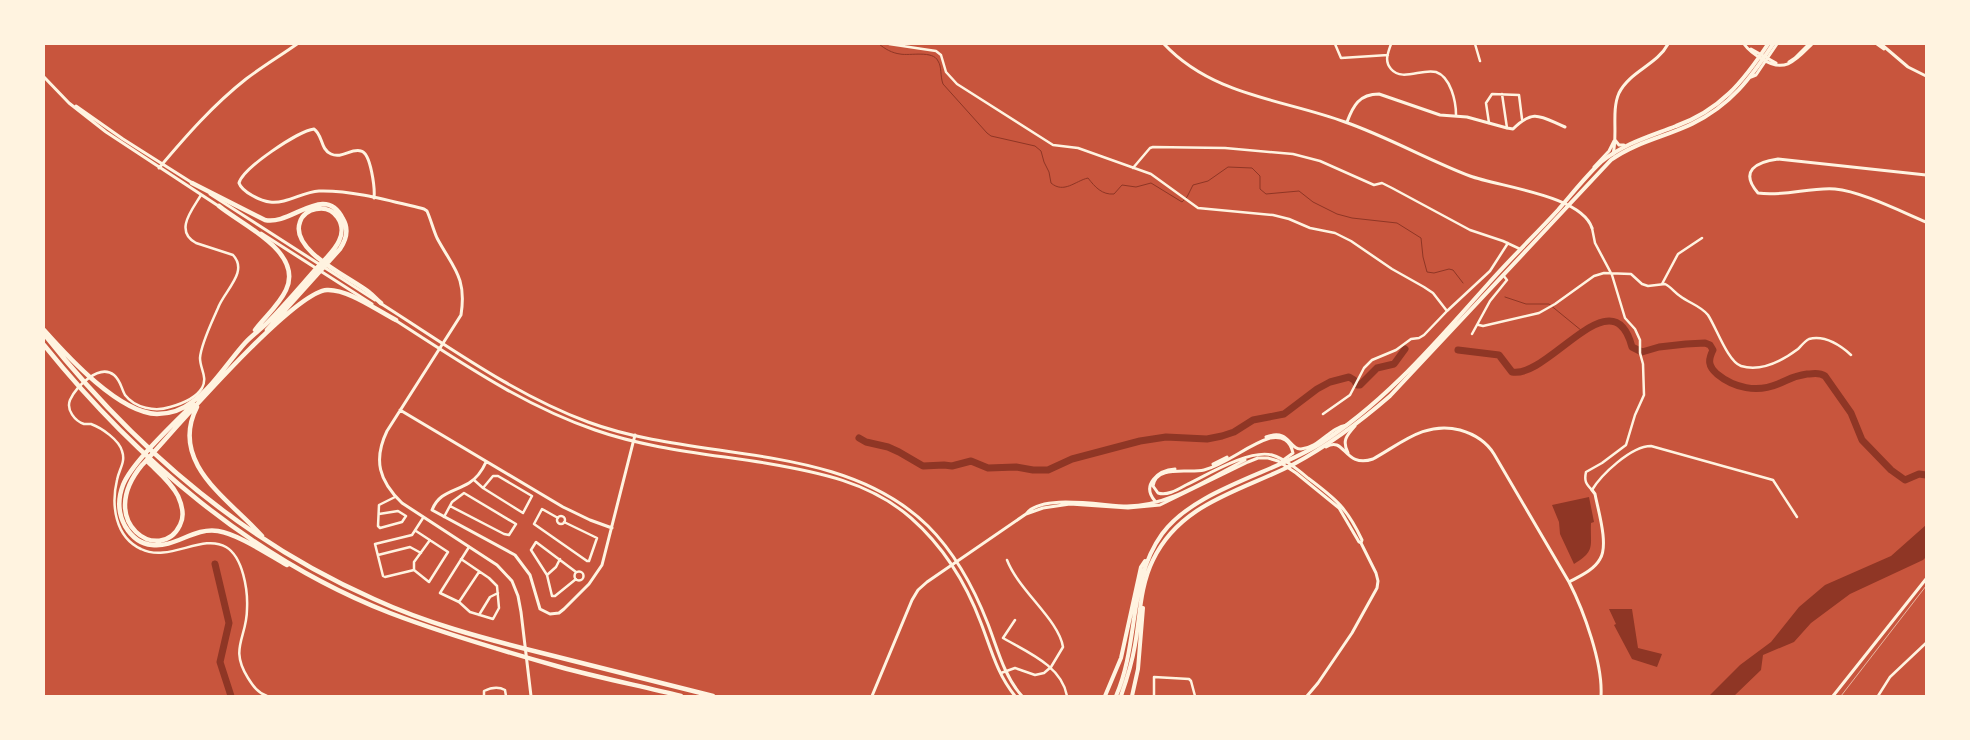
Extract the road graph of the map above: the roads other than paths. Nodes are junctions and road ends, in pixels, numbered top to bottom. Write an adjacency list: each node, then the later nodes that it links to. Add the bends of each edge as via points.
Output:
1 (298, 44): 29 (street, via 219,103)
2 (889, 44): 31 (street, via 939,53 946,72 957,84 1053,145 1078,148)
3 (1164, 44): 21 (street, via 1196,71 1228,87)
4 (1335, 44): 13 (street, via 1340,58)
5 (1391, 44): 13 (street)
6 (1475, 44): 14 (street)
7 (1668, 44): 25 (street, via 1620,92 1616,106)
8 (1745, 44): 11 (street, via 1772,63 1779,64 1791,61)
9 (1768, 44): 26 (highway, via 1742,81 1725,98 1678,126)
10 (1775, 44): 28 (highway, via 1736,94 1709,114 1630,148)
11 (1810, 44)
12 (1878, 44): 15 (street)
13 (1388, 55): 19 (street, via 1389,67 1400,75 1429,71 1442,76 1454,99)
14 (1480, 61)
15 (1926, 76)
16 (44, 77): 18 (street)
17 (1502, 94): 20 (street, via 1519,95); 22 (street, via 1492,94 1486,103); 24 (street)
18 (68, 100): 29 (street); 30 (street, via 106,132)
19 (1456, 115): 21 (street, via 1440,115 1371,94 1356,102); 22 (street)
20 (1522, 119): 23 (street, via 1534,116); 24 (street, via 1513,129)
21 (1347, 122): 37 (street, via 1470,176 1526,189)
22 (1489, 123): 24 (street)
23 (1566, 127)
24 (1507, 128)
25 (1615, 140): 26 (street); 27 (street); 32 (street)
26 (1624, 145): 27 (highway)
27 (1613, 153): 28 (street); 32 (highway)
28 (1611, 160): 39 (highway)
29 (163, 164): 30 (street); 34 (street)
30 (160, 168): 35 (street)
31 (1133, 168): 43 (street, via 1153,147 1225,148 1293,154 1340,169 1374,185 1392,188 1470,230); 51 (street, via 1151,174 1198,208 1273,215 1335,233 1433,293)
32 (1591, 172): 37 (highway)
33 (1926, 176): 40 (street, via 1778,159 1753,167 1749,175 1758,193 1770,195 1833,188)
34 (192, 183): 45 (highway, via 270,221 284,220 313,205 332,206 344,219 346,231 342,244); 50 (street)
35 (201, 195): 38 (street); 125 (street, via 186,223 187,235 196,243 233,255 239,270 218,306 204,342 200,356 204,375 202,388 180,404 156,410 143,407 125,395 114,375 108,372 94,374 76,390 69,403 70,412 83,424 91,424 121,446 125,459 117,478 114,508 116,520 130,543 164,554 205,544 220,544 234,554 239,562 247,611 238,648 240,660 255,688)
36 (374, 198): 36 (street, via 320,191 269,202 242,189 239,183 249,169 295,136 314,129 325,149 333,155 358,150 364,152 373,179); 58 (street, via 427,211 437,237 457,272 463,286 461,315)
37 (1563, 204): 39 (street); 44 (highway)
38 (219, 206): 52 (street); 57 (highway, via 275,247 286,260 289,270 283,296)
39 (1568, 206): 41 (street, via 1582,214); 44 (highway)
40 (1926, 222)
41 (1592, 228): 46 (street, via 1595,243)
42 (1702, 238): 49 (street, via 1678,254)
43 (1508, 243): 44 (street); 51 (street, via 1490,271)
44 (1523, 251): 47 (highway); 67 (highway, via 1385,394)
45 (328, 259): 48 (highway); 50 (highway, via 340,240 341,225 330,211 315,209 304,215 299,225 305,246)
46 (1610, 272): 49 (street, via 1631,274 1648,286); 53 (street, via 1594,276 1539,313); 80 (street, via 1626,318 1640,340 1644,395 1626,445 1586,472 1584,478)
47 (1503, 275): 53 (street, via 1507,280 1498,289); 68 (highway, via 1390,396)
48 (313, 276): 57 (highway); 60 (highway)
49 (1662, 284): 62 (street, via 1703,310 1738,365 1762,367 1774,363 1812,339 1834,342)
50 (381, 303): 58 (street)
51 (1447, 310): 66 (street, via 1424,335 1372,360 1364,368 1350,395)
52 (396, 320): 60 (highway, via 347,294 326,290 302,301); 61 (street)
53 (1478, 325): 56 (street)
54 (44, 330): 63 (highway, via 87,374 117,398 140,410 170,412)
55 (44, 334): 96 (highway, via 106,407 157,457 213,504)
56 (1472, 334)
57 (246, 341): 63 (highway)
58 (443, 344): 61 (street); 69 (street, via 531,397 589,422)
59 (44, 345): 64 (highway)
60 (253, 346): 63 (highway)
61 (440, 348): 65 (street); 70 (street, via 546,410 595,430)
62 (1851, 355)
63 (204, 395): 76 (highway); 96 (highway, via 190,429 194,458 211,485)
64 (97, 407): 76 (highway, via 178,496 182,508 181,524 175,533 163,540 154,541 141,536 126,516 124,498 127,487); 115 (highway, via 158,467 226,521 282,559)
65 (400, 410): 74 (street); 81 (street, via 383,439 379,461 382,477)
66 (1323, 414)
67 (1348, 424): 78 (highway, via 1296,457); 82 (street, via 1306,448 1296,448 1287,437 1275,435 1204,467 1163,471 1150,483)
68 (1356, 425): 71 (street, via 1345,439); 75 (highway)
69 (635, 435): 70 (street); 104 (street, via 820,468 860,481 908,509 928,526)
70 (634, 440): 93 (street); 105 (street, via 813,471 851,482 910,517 937,543)
71 (1348, 454): 75 (street, via 1339,446 1330,444); 113 (street, via 1351,459 1366,462 1423,430 1436,427 1476,436 1498,460)
72 (1254, 456): 73 (street, via 1271,455); 78 (street, via 1163,494 1153,486 1164,473 1204,470 1270,438 1288,441 1293,453 1288,458); 82 (street, via 1170,498)
73 (1280, 460): 86 (street, via 1258,458 1160,505 1128,508 1070,504); 141 (street, via 1339,508 1361,543 1378,581 1352,633)
74 (486, 462): 77 (street); 84 (street)
75 (1295, 463): 117 (highway, via 1210,501 1186,518 1155,555)
76 (141, 464): 115 (highway, via 124,484 120,505 126,527 140,542 161,545 200,532 221,532)
77 (474, 480): 79 (street); 87 (street, via 437,500 432,510)
78 (1229, 487): 99 (highway, via 1188,509 1162,533)
79 (483, 488): 79 (street, via 523,513 532,496 496,475)
80 (1592, 490): 89 (street, via 1606,472 1638,449 1651,446 1773,480); 113 (street, via 1604,550 1595,566)
81 (395, 497): 85 (street, via 380,505); 90 (street)
82 (1153, 502): 86 (street, via 1118,506 1065,502 1042,505)
83 (450, 506): 83 (street, via 464,494 516,524 509,535 504,534); 87 (street)
84 (567, 509): 88 (street); 93 (street)
85 (379, 514): 85 (street, via 380,528 396,525 406,516 398,511)
86 (1026, 514): 104 (street)
87 (444, 517): 114 (street, via 515,555 530,575 540,609 546,613 559,613)
88 (563, 517): 91 (street); 92 (street)
89 (1797, 517)
90 (423, 518): 94 (street); 97 (street)
91 (558, 518): 92 (street, via 559,524); 92 (street, via 542,510 534,524 587,561 597,538)
92 (564, 522)
93 (612, 528): 114 (street, via 602,565)
94 (416, 531): 95 (street); 100 (street, via 412,535 375,544)
95 (430, 540): 98 (street); 106 (street, via 448,552 429,582)
96 (268, 542): 130 (highway, via 373,599 469,633)
97 (469, 547): 101 (street); 128 (street, via 504,571 518,596)
98 (421, 553): 100 (street, via 410,547); 106 (street, via 414,562)
99 (1150, 553): 135 (highway, via 1141,567 1121,658); 136 (highway, via 1140,583 1125,671)
100 (378, 555): 106 (street, via 385,577)
101 (461, 559): 107 (street); 118 (street, via 440,593)
102 (560, 559): 108 (street); 109 (street); 109 (street, via 536,542 531,553)
103 (1007, 560): 122 (street, via 1024,590 1060,633 1063,647)
104 (957, 562): 105 (street); 123 (street, via 979,601)
105 (953, 565): 124 (street, via 973,602); 131 (street, via 918,590)
106 (414, 570)
107 (479, 572): 116 (street, via 494,581); 118 (street)
108 (576, 572): 110 (street, via 582,572); 111 (street)
109 (547, 575): 111 (street, via 552,596)
110 (582, 578): 111 (street); 114 (street)
111 (576, 579)
112 (1926, 579): 143 (street)
113 (1569, 582): 142 (street, via 1586,622 1601,678)
114 (590, 584)
115 (345, 592): 129 (highway, via 435,629 560,667)
116 (498, 593): 119 (street, via 490,597); 119 (street, via 499,608 493,619)
117 (1142, 596): 137 (highway, via 1129,674); 138 (highway, via 1140,656)
118 (460, 602): 119 (street, via 470,612)
119 (478, 614)
120 (1015, 620): 122 (street, via 1003,638)
121 (1926, 643): 144 (street, via 1890,677)
122 (1051, 667): 123 (street, via 1035,675 1015,668); 134 (street)
123 (1005, 671): 124 (street); 133 (street)
124 (1000, 674): 132 (street)
125 (267, 696)
126 (484, 696): 127 (street, via 484,692 490,689 501,688)
127 (506, 696)
128 (532, 696)
129 (681, 696)
130 (713, 696)
131 (872, 696)
132 (1015, 696)
133 (1022, 696)
134 (1067, 696)
135 (1105, 696)
136 (1116, 696)
137 (1121, 696)
138 (1132, 696)
139 (1154, 696): 140 (street, via 1154,677 1189,678)
140 (1195, 696)
141 (1307, 696)
142 (1601, 696)
143 (1833, 696)
144 (1878, 696)

